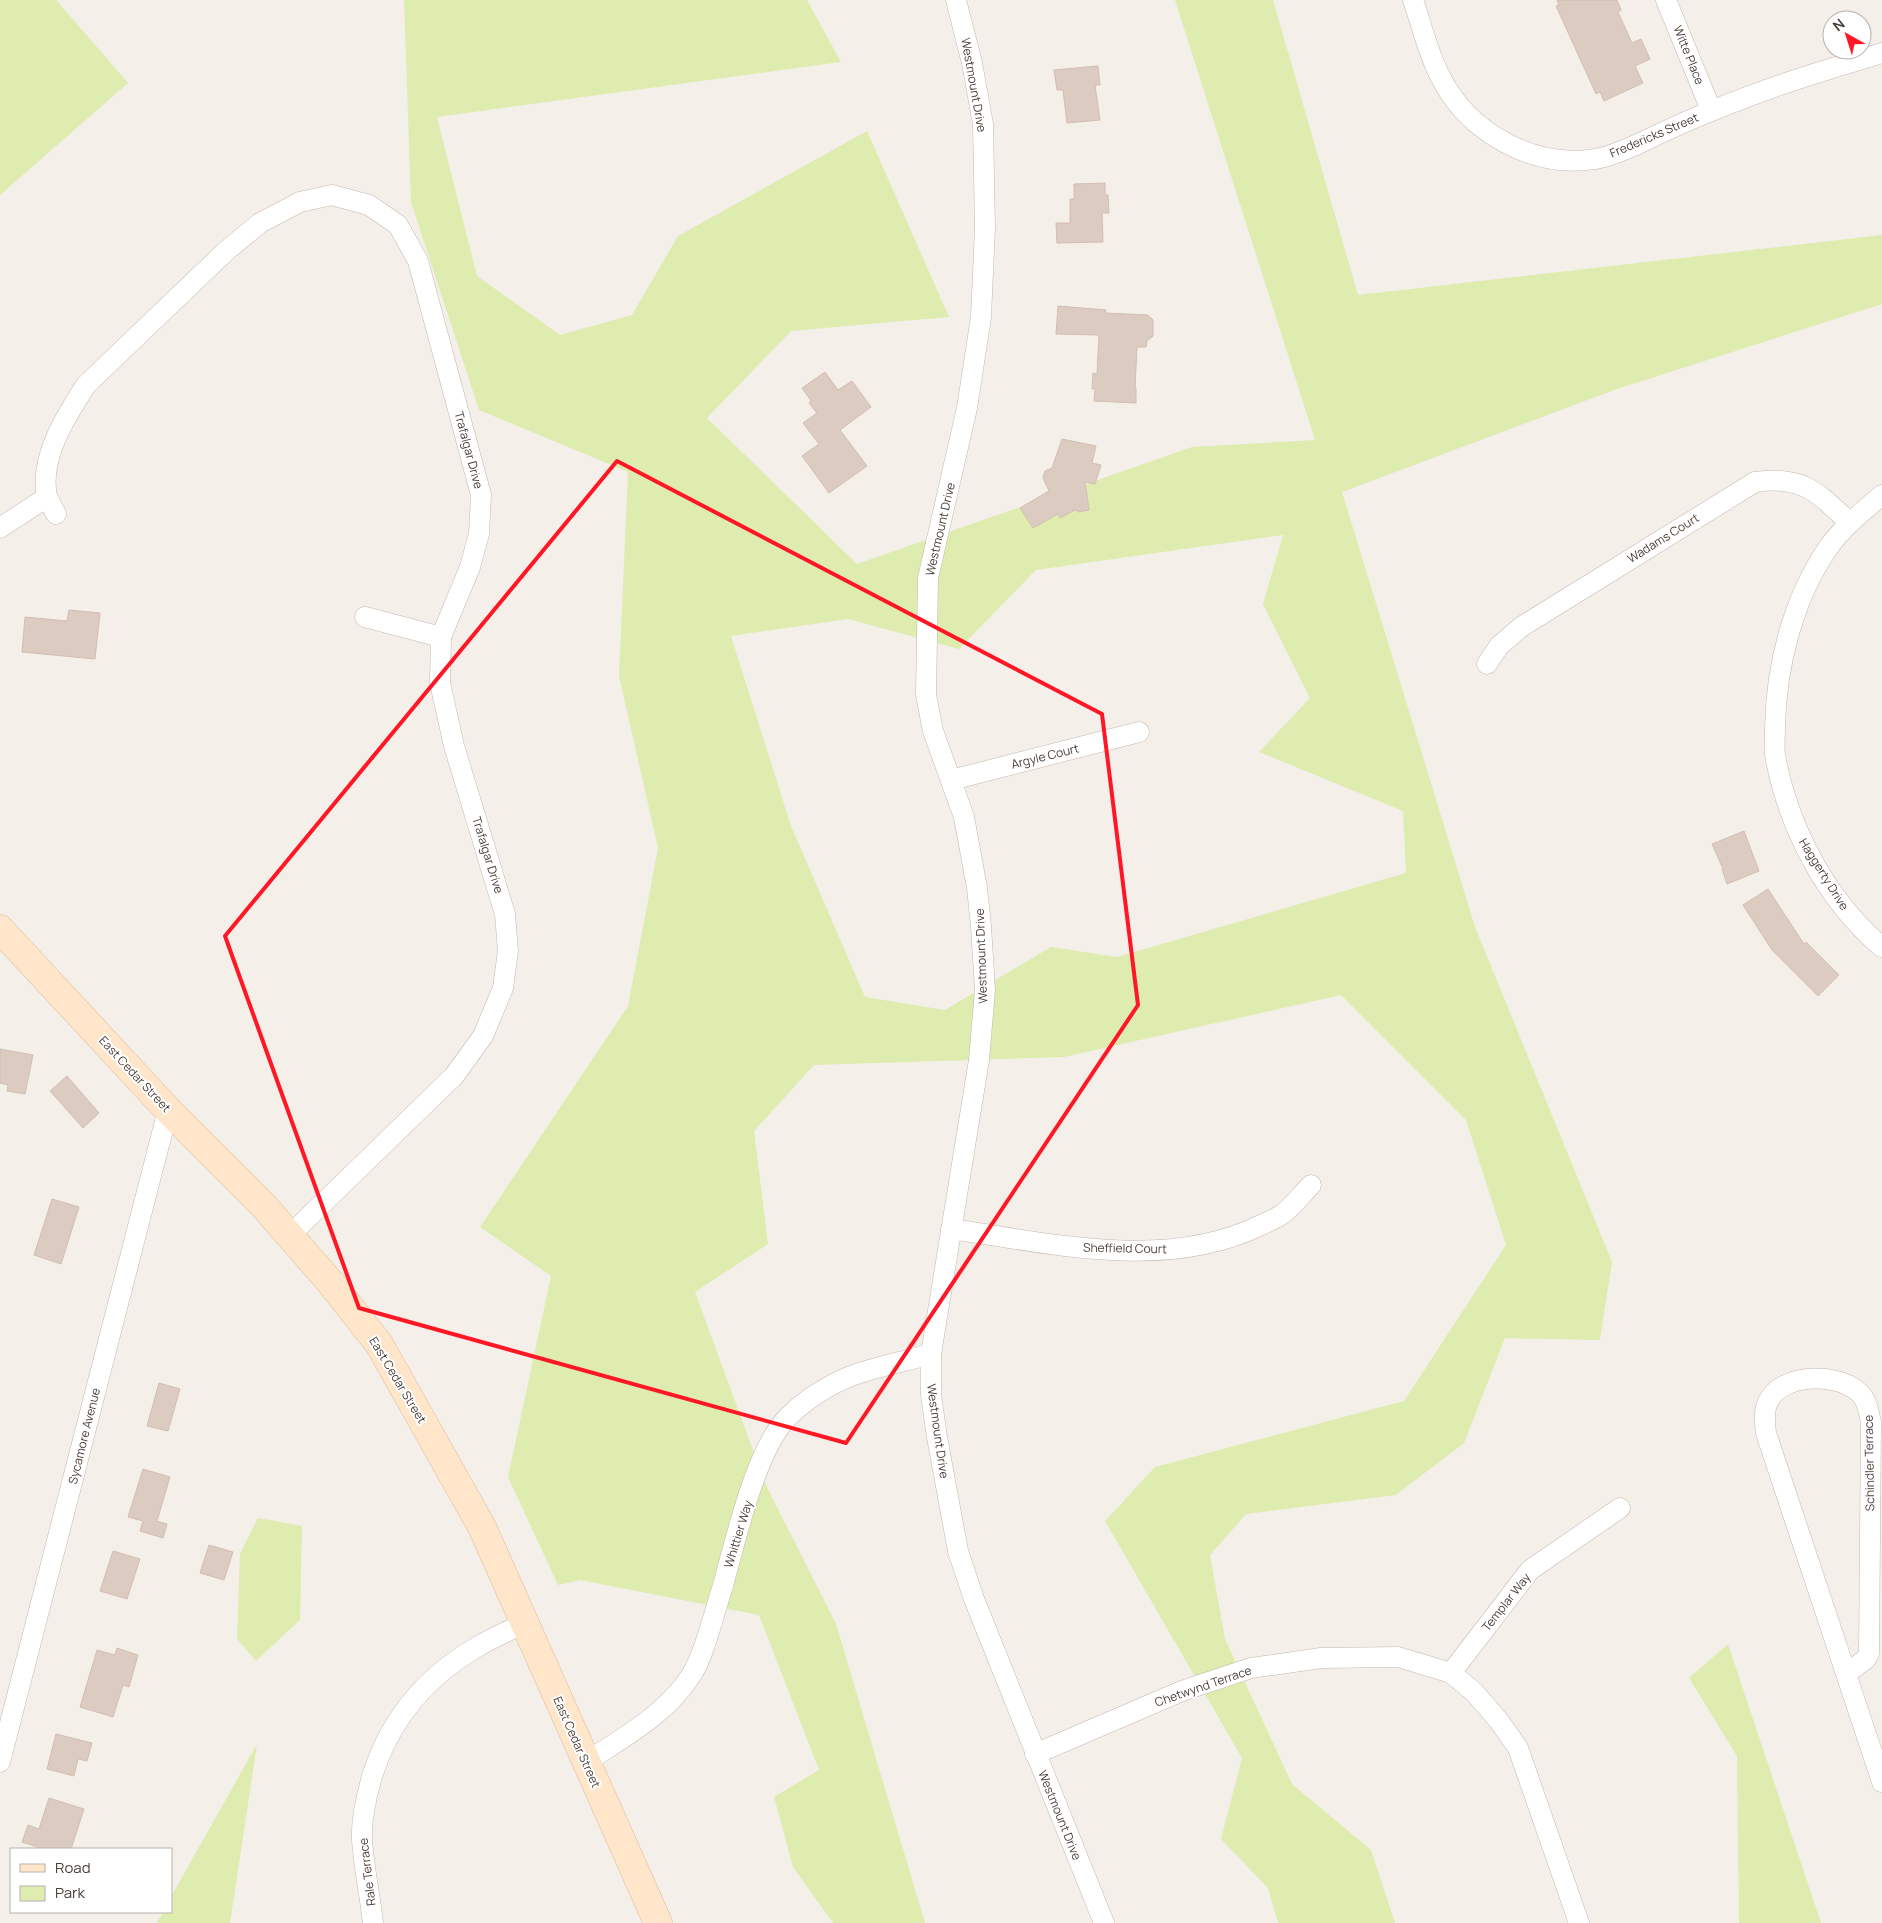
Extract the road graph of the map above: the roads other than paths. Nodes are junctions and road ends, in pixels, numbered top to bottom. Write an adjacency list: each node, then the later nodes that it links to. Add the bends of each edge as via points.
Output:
1 (956, 0): 13 (street, Westmount Drive, via 983,124 985,228 982,317 976,354 928,578 926,695 933,731)
2 (1413, 0): 5 (street, Fredericks Street, via 1438,71 1458,104 1475,123 1524,151 1565,161 1596,159 1620,152)
3 (1666, 0): 5 (street, Witte Place)
4 (1882, 53): 5 (street, Fredericks Street, via 1772,86)
5 (1711, 110)
6 (1882, 495): 7 (street, Haggerty Drive)
7 (1850, 523): 11 (street, Wadams Court, via 1822,496 1801,484 1776,479 1755,482 1521,627 1499,646); 15 (street, Haggerty Drive, via 1829,547 1809,580 1794,619 1782,662 1776,704 1775,753 1797,830 1817,867 1844,910)
8 (0, 528): 10 (street, Trafalgar Drive, via 52,505 46,471 54,443 86,385 226,250 260,222 300,202 332,195 369,205 398,225 418,261 481,495 477,543)
9 (365, 617): 10 (street)
10 (441, 637): 19 (street, Trafalgar Drive, via 440,683 451,731 505,914 508,951 503,988 483,1036 454,1076)
11 (1487, 664)
12 (1139, 732): 13 (street, Argyle Court)
13 (951, 780): 18 (street, Westmount Drive, via 964,817 977,888 985,990 979,1060)
14 (0, 929): 16 (main road, East Cedar Street)
15 (1882, 947)
16 (168, 1110): 19 (main road, East Cedar Street); 26 (street, Sycamore Avenue)
17 (1311, 1185): 18 (street, Sheffield Court, via 1282,1215 1241,1235 1165,1250 1076,1247)
18 (951, 1229): 20 (street, Westmount Drive)
19 (290, 1235): 22 (main road, East Cedar Street, via 379,1344 482,1527)
20 (931, 1354): 25 (street, Westmount Drive, via 936,1437 958,1550); 27 (street, Whittier Way, via 851,1376 815,1396 787,1418 768,1446 753,1484 706,1640 693,1672 676,1696 656,1715)
21 (1620, 1508): 23 (street, Templar Way, via 1530,1570)
22 (524, 1623): 27 (main road, East Cedar Street); 29 (street, Rale Terrace, via 476,1647 448,1666 412,1699 376,1761 367,1794 362,1839)
23 (1451, 1673): 25 (street, Chetwynd Terrace, via 1398,1657 1321,1658 1251,1668 1182,1692); 32 (street, Chetwynd Terrace, via 1474,1692 1518,1748)
24 (1847, 1673): 24 (street, Schindler Terrace, via 1766,1433 1764,1416 1768,1401 1779,1389 1814,1377 1835,1380 1852,1388 1862,1396 1871,1422 1870,1653 1866,1660); 28 (street, Schindler Terrace)
25 (1035, 1754): 31 (street, Westmount Drive)
26 (0, 1762)
27 (586, 1762): 30 (main road, East Cedar Street)
28 (1882, 1782)
29 (373, 1923)
30 (658, 1923)
31 (1104, 1923)
32 (1579, 1923)

